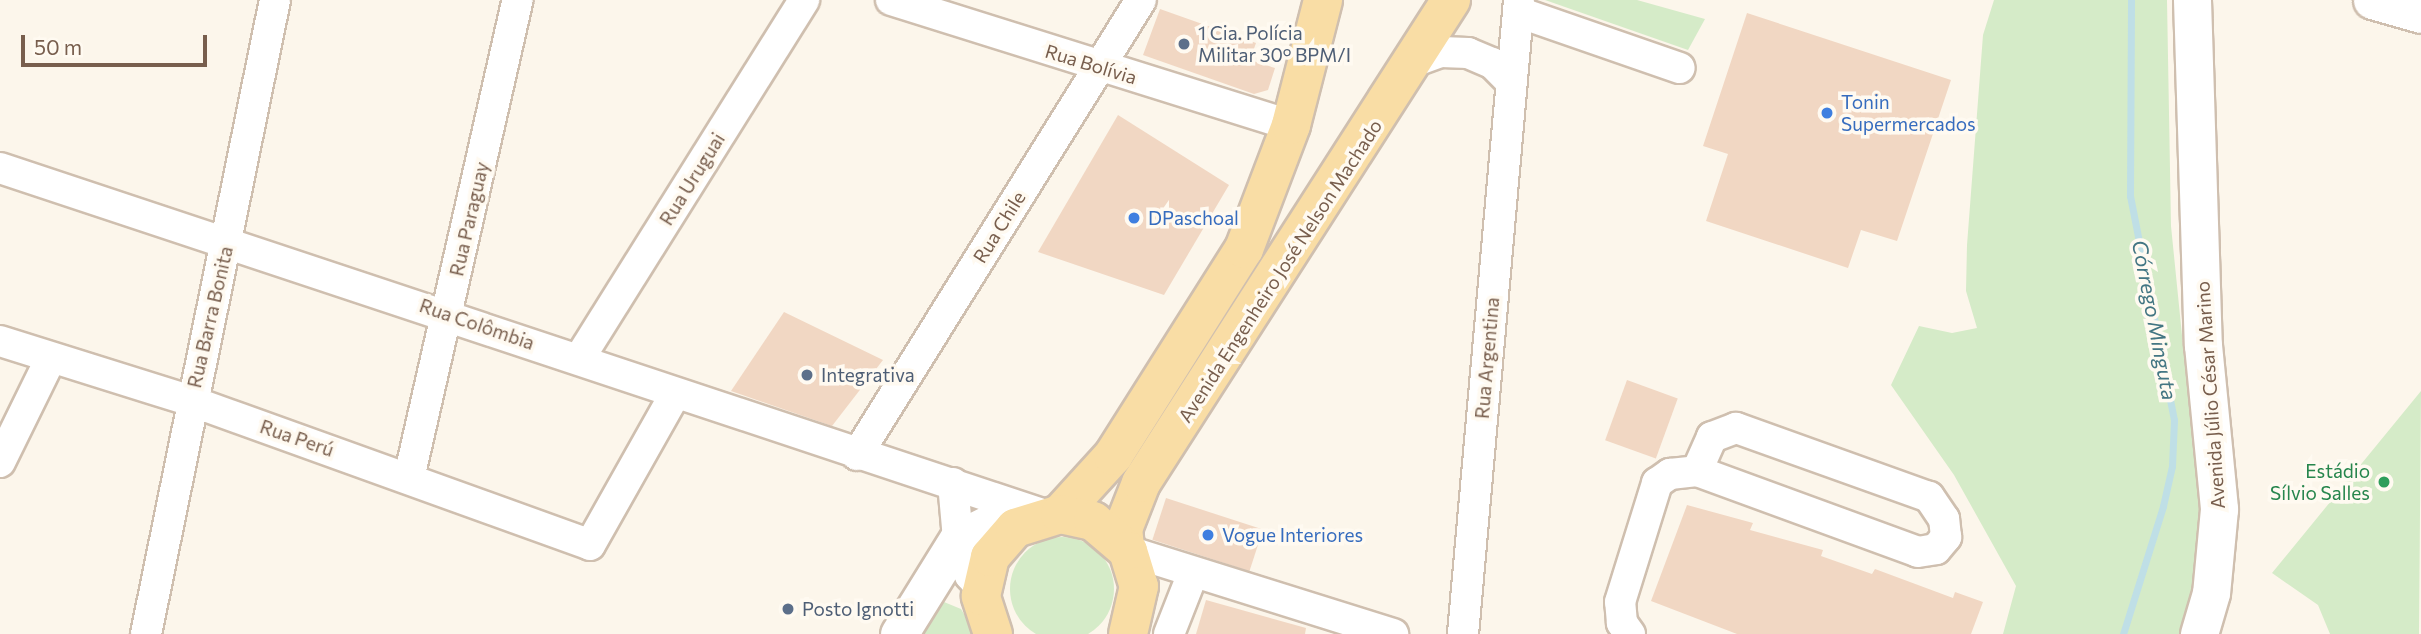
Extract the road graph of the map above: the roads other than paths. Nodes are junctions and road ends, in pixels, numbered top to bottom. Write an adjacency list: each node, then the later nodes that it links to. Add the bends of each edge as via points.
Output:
1 (275, 0): 20 (street, Rua Barra Bonita)
2 (518, 0): 21 (street, Rua Paraguay)
3 (804, 0): 24 (street, Rua Uruguai)
4 (891, 0): 14 (street, Rua Bolívia)
5 (1141, 0): 14 (street, Rua Chile)
6 (1323, 0): 18 (main road, Avenida Engenheiro José Nelson Machado)
7 (1451, 0): 13 (main road, Avenida Engenheiro José Nelson Machado)
8 (2192, 0): 16 (street, Avenida Júlio César Marino)
9 (2216, 0): 16 (street, Avenida Júlio César Marino)
10 (2372, 0): 12 (street)
11 (1518, 6): 15 (street, Rua Argentina); 17 (street, Rua Argentina)
12 (2421, 14)
13 (1416, 61): 17 (street, via 1441,52 1468,53 1492,63); 34 (main road, Avenida Engenheiro José Nelson Machado, via 1141,483 1123,529)
14 (1099, 67): 18 (street, Rua Bolívia); 27 (street, Rua Chile)
15 (1679, 68)
16 (2193, 71): 45 (street, Avenida Júlio César Marino, via 2203,345 2219,509 2211,593)
17 (1511, 82): 43 (street, Rua Argentina)
18 (1291, 125): 32 (main road, Avenida Engenheiro José Nelson Machado, via 1244,249 1113,456)
19 (0, 168): 20 (street, Rua Colômbia)
20 (227, 243): 21 (street, Rua Colômbia); 26 (street, Rua Barra Bonita)
21 (448, 314): 24 (street, Rua Colômbia); 30 (street, Rua Paraguay)
22 (0, 341): 23 (street, Rua Perú)
23 (51, 358): 26 (street, Rua Perú); 28 (street)
24 (579, 359): 25 (street, Rua Colômbia)
25 (675, 394): 27 (street, Rua Colômbia); 30 (street, Rua Perú, via 590,545)
26 (191, 401): 30 (street, Rua Perú); 37 (street, Rua Barra Bonita)
27 (857, 455): 31 (street, Rua Colômbia)
28 (0, 462)
29 (1697, 471): 29 (street, via 1918,552 1936,549 1946,537 1944,519 1929,497 1736,428 1712,438); 44 (street, via 1670,474 1657,483 1620,602 1622,623)
30 (409, 478)
31 (953, 483): 32 (street, Rua Colômbia); 33 (street)
32 (1046, 516): 33 (street, via 1000,519); 34 (main road, via 1093,521); 36 (main road, Avenida Engenheiro José Nelson Machado, via 1001,541)
33 (958, 539): 36 (street, via 970,575); 38 (street)
34 (1126, 549): 35 (street); 40 (main road, via 1139,586)
35 (1193, 573): 41 (street); 42 (street)
36 (981, 588): 39 (main road)
37 (146, 634)
38 (899, 634)
39 (992, 634)
40 (1128, 634)
41 (1169, 634)
42 (1393, 634)
43 (1463, 634)
44 (1630, 634)
45 (2199, 634)

